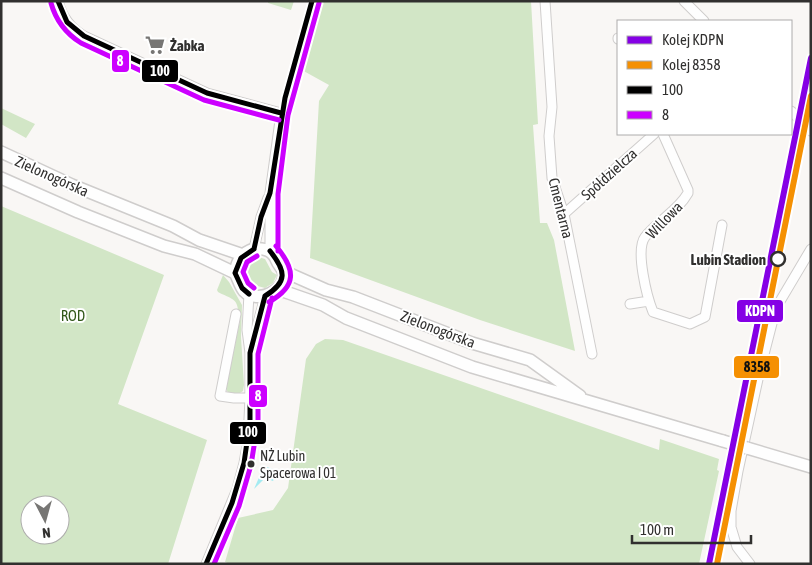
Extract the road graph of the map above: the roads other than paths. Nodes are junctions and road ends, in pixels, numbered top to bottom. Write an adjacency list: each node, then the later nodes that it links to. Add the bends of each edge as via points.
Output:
1 (58, 1): 11 (street, via 62,15 84,36 206,93 281,113)
2 (545, 1): 12 (street, Cmentarna, via 552,107 549,136 552,178)
3 (691, 3): 4 (street)
4 (703, 20)
5 (792, 112): 6 (street)
6 (811, 131)
7 (653, 135): 12 (street, Spółdzielcza)
8 (663, 135): 24 (street, Willowa, via 688,193 644,238 640,250)
9 (1, 152): 17 (main road, Zielonogórska, via 199,240)
10 (1, 178): 20 (main road, Zielonogórska, via 87,216 164,246 195,254)
11 (270, 193): 14 (street); 16 (street)
12 (564, 214): 28 (street, Cmentarna)
13 (722, 225): 24 (street, via 705,317 690,324 654,312)
14 (254, 249): 16 (main road); 17 (main road)
15 (811, 249): 18 (street)
16 (270, 251): 19 (main road)
17 (243, 255): 20 (main road, via 238,260)
18 (808, 256): 33 (street, via 783,295 773,318 738,471 731,525 736,545)
19 (283, 271): 21 (main road, via 283,278); 30 (main road, Zielonogórska, via 472,343 530,360)
20 (235, 273): 22 (main road)
21 (276, 289): 23 (main road); 30 (main road, Zielonogórska, via 323,305 346,318 457,362)
22 (249, 294): 23 (main road); 27 (street, via 247,330)
23 (265, 296): 27 (street)
24 (649, 301): 25 (street)
25 (630, 304)
26 (236, 314): 29 (street, via 220,396)
27 (250, 353): 29 (street)
28 (592, 354)
29 (250, 398): 32 (street, via 248,440 242,470 230,509)
30 (585, 400): 31 (main road, Zielonogórska, bridge)
31 (810, 467)
32 (206, 564)
33 (750, 564)

